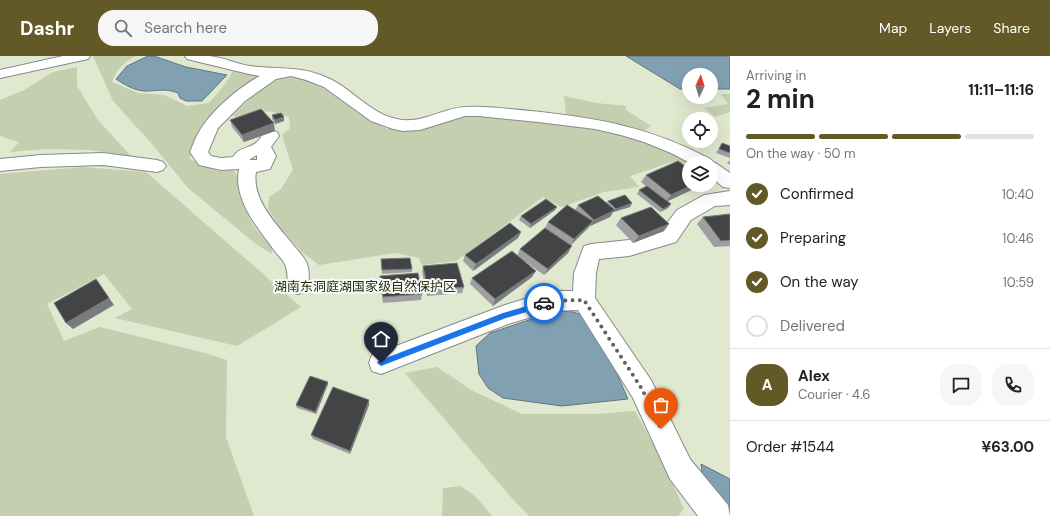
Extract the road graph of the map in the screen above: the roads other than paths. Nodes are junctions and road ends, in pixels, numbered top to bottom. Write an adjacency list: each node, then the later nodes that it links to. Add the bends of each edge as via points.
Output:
1 (83, 56): 3 (street)
2 (192, 56): 4 (street, via 249,70)
3 (50, 59): 5 (street)
4 (279, 73): 7 (street, via 291,72 315,78 376,117 392,124 410,127 460,112 479,111 594,123 627,130 671,145); 9 (street, via 245,92 226,110 208,132 199,152 205,161)
5 (0, 74)
6 (266, 141): 9 (street, via 242,156)
7 (691, 156)
8 (0, 165): 10 (street, via 103,159)
9 (244, 165): 14 (street, via 249,193 260,217 297,265)
10 (157, 166)
11 (718, 173): 12 (street)
12 (730, 182)
13 (730, 198): 15 (street, via 711,200 684,214 669,236 629,248 591,252 585,273)
14 (298, 285)
15 (584, 300): 16 (street, via 552,301 505,315); 17 (street, via 642,389 680,469)
16 (381, 363)
17 (717, 516)

